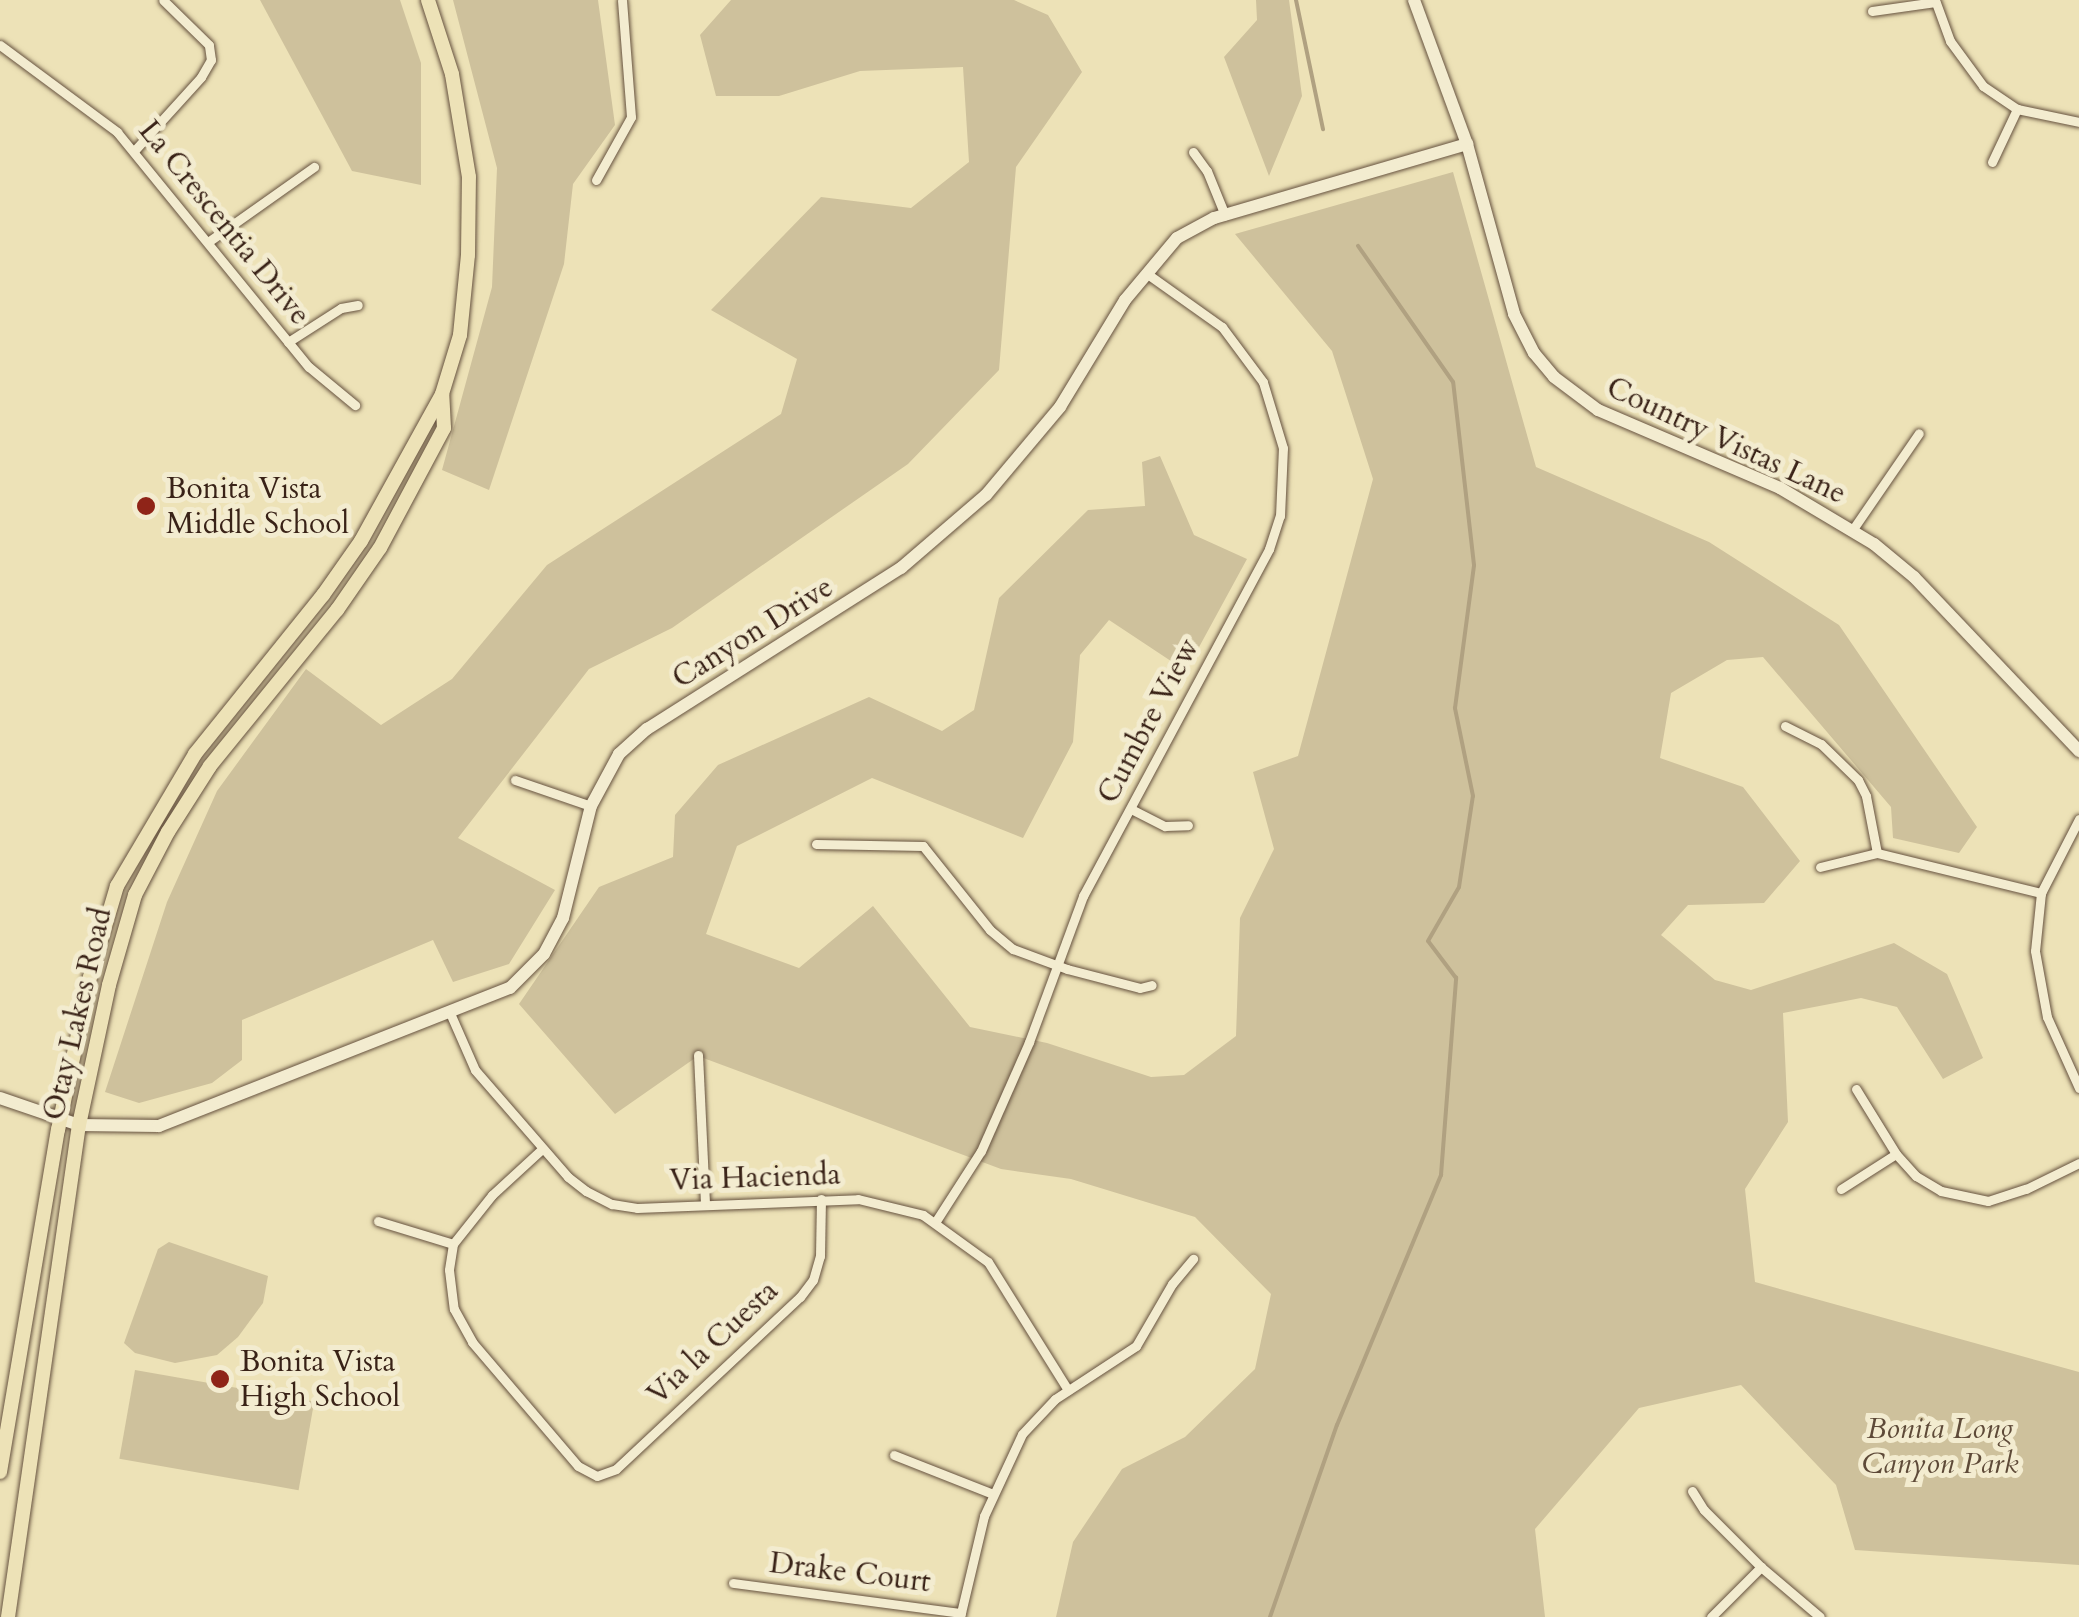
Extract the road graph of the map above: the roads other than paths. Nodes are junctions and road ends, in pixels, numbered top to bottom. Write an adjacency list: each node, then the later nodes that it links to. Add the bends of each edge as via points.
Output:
1 (163, 0): 11 (street, via 209,45 211,60)
2 (428, 0): 21 (main road, Otay Lakes Road, via 452,74 469,177 460,334)
3 (622, 0): 15 (street, via 630,118)
4 (1414, 0): 10 (street, Country Vistas Lane)
5 (1935, 1): 6 (street); 8 (street, via 1965,65)
6 (1872, 11)
7 (0, 45): 11 (street, La Crescentia Drive)
8 (2017, 109): 9 (street); 13 (street)
9 (2079, 122)
10 (1467, 144): 16 (street, Canyon Drive); 24 (street, Country Vistas Lane, via 1514,314 1554,377 1598,410 1780,488)
11 (134, 151): 17 (street, La Crescentia Drive)
12 (1194, 152): 16 (street)
13 (1992, 162)
14 (314, 167): 17 (street)
15 (596, 180)
16 (1224, 215): 18 (street, Canyon Drive, via 1177,238)
17 (208, 242): 20 (street, La Crescentia Drive)
18 (1144, 272): 28 (street, Canyon Drive, via 1060,407 986,495 901,568 647,730 619,754); 29 (street, Cumbre View, via 1222,327 1255,366 1276,414 1285,473 1269,549)
19 (358, 305): 20 (street, via 341,308)
20 (288, 342): 22 (street, La Crescentia Drive)
21 (442, 394): 43 (main road, Otay Lakes Road, via 361,541 195,754 125,870 90,977); 44 (main road, Otay Lakes Road, via 444,428 380,548 210,766 135,895)
22 (354, 404)
23 (1919, 432): 24 (street)
24 (1853, 530): 26 (street, Country Vistas Lane, via 1914,577)
25 (1786, 726): 33 (street, via 1821,744 1858,780)
26 (2079, 751)
27 (515, 780): 28 (street)
28 (591, 806): 38 (street, Canyon Drive, via 568,901 544,954 510,988)
29 (1131, 809): 31 (street, via 1165,826); 36 (street, Cumbre View)
30 (2079, 820): 35 (street)
31 (1188, 825)
32 (816, 844): 36 (street, via 923,846 990,930)
33 (1877, 853): 34 (street); 35 (street)
34 (1820, 867)
35 (2040, 892): 41 (street, via 2034,951 2040,995)
36 (1054, 966): 37 (street, via 1140,988); 52 (street, Cumbre View, via 982,1150)
37 (1152, 985)
38 (450, 1013): 44 (street, Canyon Drive, via 169,1122); 45 (street, Via Hacienda, via 475,1070)
39 (698, 1056): 50 (street)
40 (1856, 1088): 46 (street)
41 (2079, 1088)
42 (0, 1098): 43 (street, Canyon Drive)
43 (60, 1120): 44 (street, Canyon Drive); 57 (main road, Otay Lakes Road)
44 (79, 1125): 63 (main road, Otay Lakes Road)
45 (542, 1149): 50 (street, Via Hacienda, via 586,1191 612,1204); 53 (street, via 492,1195)
46 (1896, 1154): 47 (street, via 1940,1191 1988,1200 2026,1190); 48 (street)
47 (2079, 1163)
48 (1841, 1189)
49 (821, 1199): 50 (street, Via Hacienda); 52 (street, Via Hacienda, via 885,1203); 53 (street, Via la Cuesta, via 814,1280 616,1469 597,1476 578,1466 460,1325 450,1270)
50 (704, 1203)
51 (378, 1220): 53 (street)
52 (936, 1221): 55 (street, Via Hacienda, via 1001,1278)
53 (453, 1244)
54 (1193, 1259): 55 (street, via 1136,1346)
55 (1068, 1390): 59 (street, via 1022,1434)
56 (894, 1455): 59 (street)
57 (0, 1472)
58 (1692, 1491): 60 (street)
59 (993, 1494): 62 (street, via 972,1552)
60 (1761, 1567): 64 (street); 65 (street)
61 (734, 1583): 62 (street, Drake Court)
62 (961, 1615)
63 (8, 1617)
64 (1711, 1617)
65 (1820, 1617)

